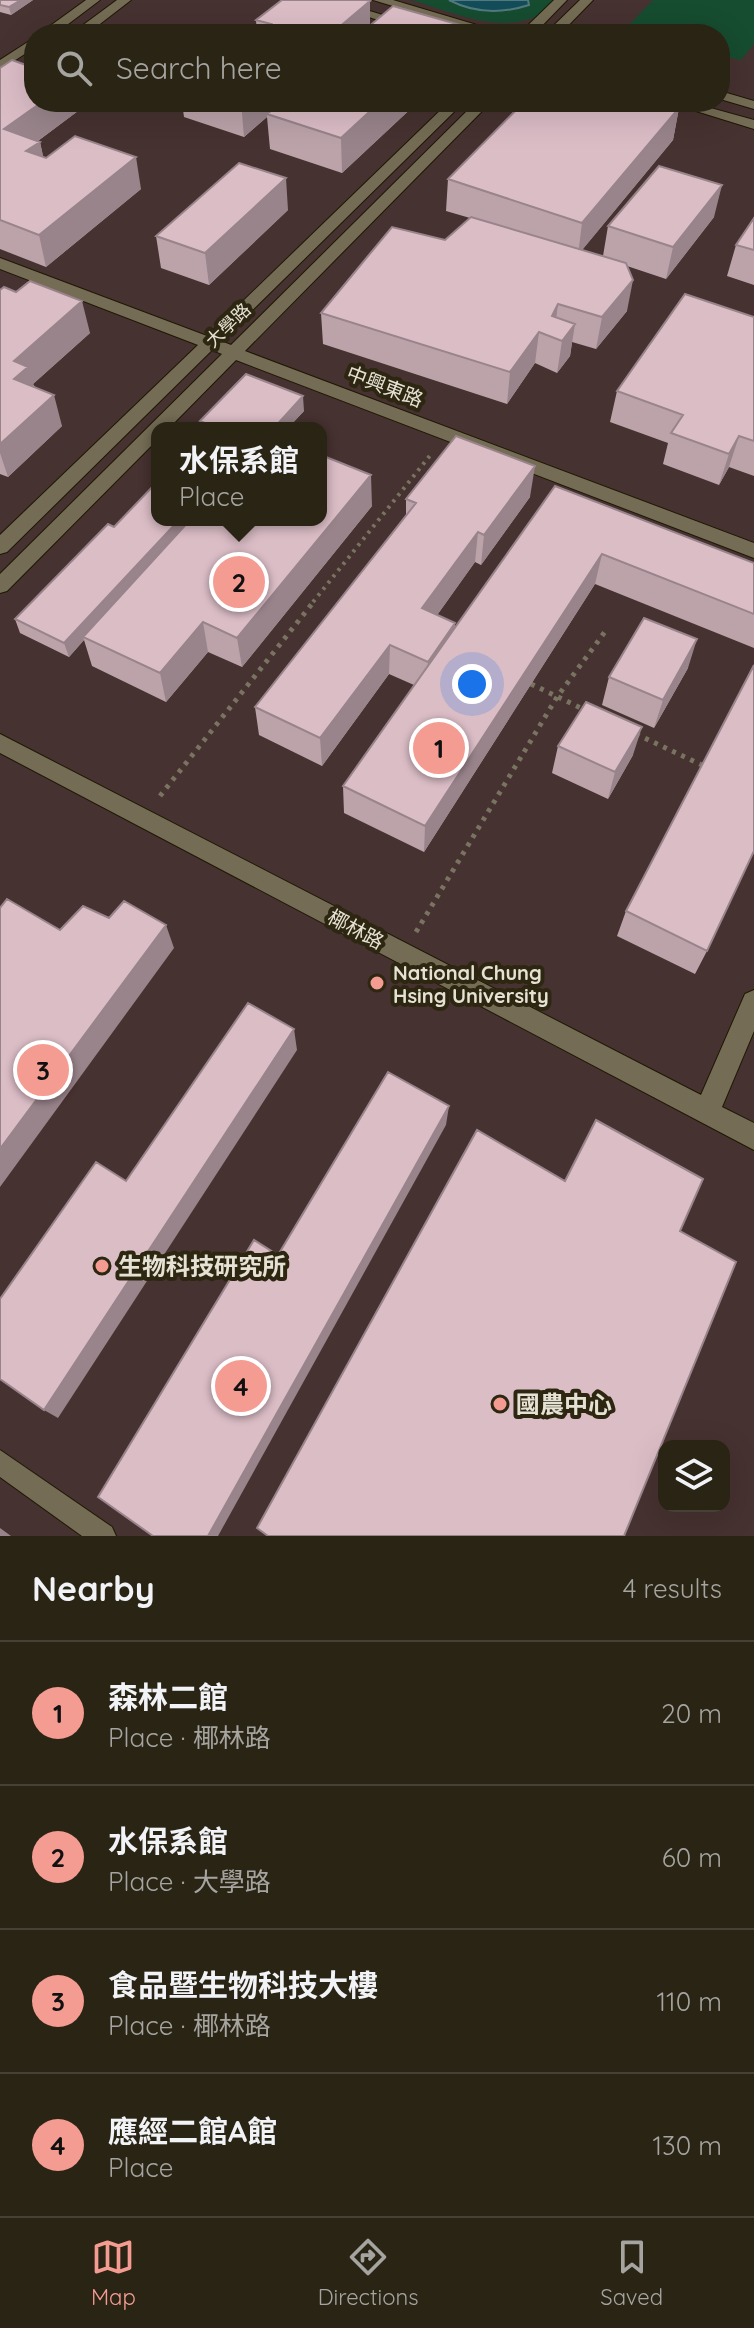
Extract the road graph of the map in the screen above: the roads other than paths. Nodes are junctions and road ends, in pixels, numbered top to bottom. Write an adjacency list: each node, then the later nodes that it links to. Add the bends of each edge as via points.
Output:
1 (94, 0): 7 (street)
2 (125, 0): 8 (street)
3 (319, 0): 9 (street)
4 (379, 0): 10 (street)
5 (561, 0): 11 (street)
6 (587, 0): 12 (street)
7 (60, 24)
8 (92, 24)
9 (404, 24)
10 (464, 24)
11 (536, 24)
12 (562, 24)
13 (24, 49): 14 (street)
14 (0, 66)
15 (24, 72): 16 (street)
16 (0, 89)
17 (730, 98): 18 (street)
18 (754, 105)
19 (447, 112): 24 (street, 大學路)
20 (474, 112): 25 (street, 大學路)
21 (709, 112): 22 (street)
22 (754, 125)
23 (0, 263): 24 (street, 中興東路)
24 (210, 343): 25 (street, 中興東路); 28 (street, 大學路)
25 (234, 352): 26 (street, 大學路); 29 (street, 中興東路)
26 (164, 422)
27 (151, 435): 30 (street, 大學路)
28 (0, 547)
29 (754, 551)
30 (0, 586)
31 (0, 743): 33 (street, 椰林路)
32 (754, 1002): 33 (street)
33 (707, 1112): 34 (street, 椰林路)
34 (754, 1137)
35 (0, 1462): 36 (lane)
36 (103, 1536)

